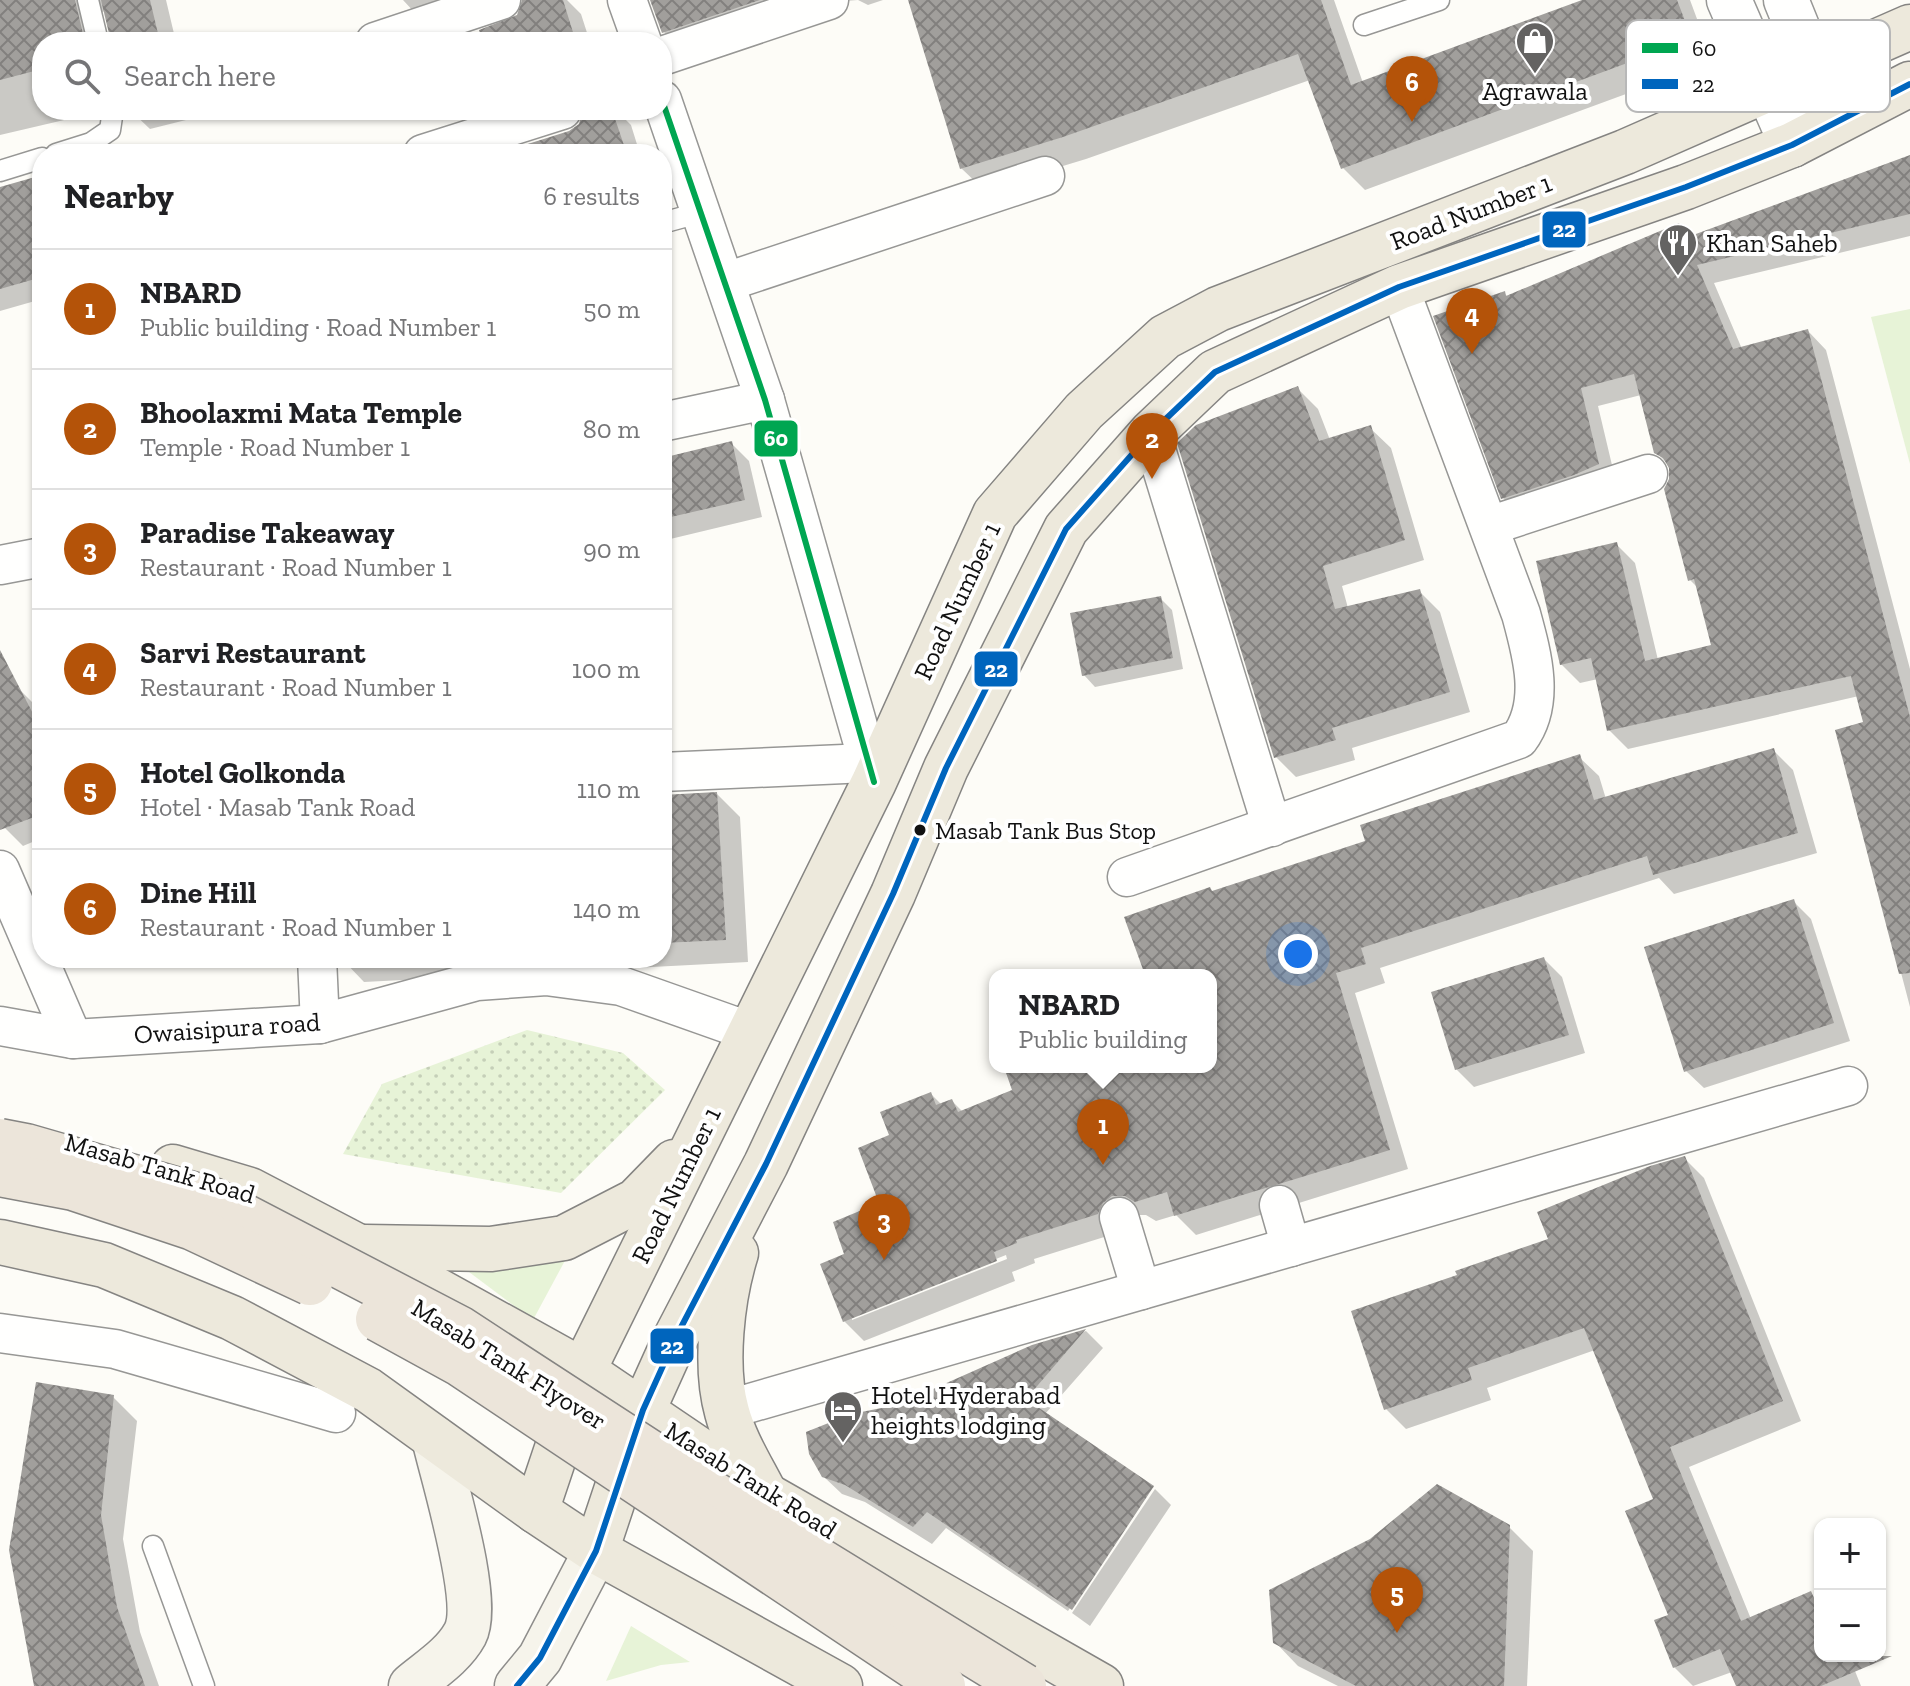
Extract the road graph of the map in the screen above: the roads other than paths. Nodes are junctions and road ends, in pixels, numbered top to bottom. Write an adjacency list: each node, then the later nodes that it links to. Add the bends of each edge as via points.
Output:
1 (88, 0): 12 (lane)
2 (501, 0): 13 (street)
3 (627, 0): 14 (street)
4 (829, 0): 16 (street)
5 (1439, 0): 10 (lane)
6 (1729, 0): 8 (street)
7 (1786, 0): 9 (street)
8 (1738, 20)
9 (1793, 20)
10 (1364, 25)
11 (1910, 27): 15 (main road, Road Number 1)
12 (96, 32)
13 (405, 32)
14 (638, 32)
15 (1890, 36)
16 (672, 53)
17 (1910, 84): 18 (main road, Road Number 1)
18 (1890, 94)
19 (1714, 112): 44 (main road, Road Number 1, via 1625,152 1218,309 1165,337 1084,411 995,514)
20 (1788, 112): 26 (street)
21 (1810, 112): 26 (street)
22 (1856, 112): 26 (main road, Road Number 1)
23 (112, 120): 27 (lane, via 110,130)
24 (530, 120): 28 (street)
25 (669, 120): 32 (street)
26 (1810, 136): 35 (main road, Road Number 1, via 1686,187)
27 (88, 144)
28 (455, 144)
29 (32, 161): 30 (lane)
30 (0, 171)
31 (1045, 176): 34 (street)
32 (702, 212): 33 (lane); 34 (street)
33 (672, 220)
34 (726, 282): 36 (street)
35 (1399, 287): 38 (main road, Road Number 1, via 1215,372); 40 (street)
36 (765, 400): 37 (street); 44 (street)
37 (672, 420)
38 (1151, 433): 45 (street); 59 (main road, Road Number 1, via 1066,529 946,768)
39 (1648, 474): 40 (street)
40 (1489, 526): 45 (street, via 1535,663 1528,726 1519,739)
41 (32, 559): 42 (street)
42 (0, 565)
43 (672, 772): 44 (street)
44 (871, 772): 53 (main road, Road Number 1)
45 (1272, 827): 47 (street)
46 (0, 870): 48 (street)
47 (1127, 877)
48 (32, 944)
49 (42, 968): 54 (street)
50 (317, 968): 51 (street)
51 (320, 1024): 53 (street, Owaisipura road, via 477,981 546,976 621,986); 54 (street, Owaisipura road)
52 (0, 1026): 54 (street, Owaisipura road)
53 (751, 1032): 57 (main road, Road Number 1)
54 (73, 1039)
55 (1848, 1086): 65 (street)
56 (0, 1126): 64 (main road, Masab Tank Road, via 113,1149 250,1190)
57 (701, 1133): 64 (main road, via 636,1201 564,1238 491,1249); 68 (main road, Road Number 1)
58 (0, 1141): 85 (highway, Masab Tank Flyover, bridge, via 213,1200 459,1328 754,1520)
59 (766, 1164): 69 (main road, Road Number 1); 70 (main road, via 726,1285 720,1353)
60 (0, 1174): 83 (highway, Masab Tank Flyover, bridge, via 73,1188 193,1228 447,1356)
61 (1279, 1205): 65 (street)
62 (1119, 1217): 66 (street)
63 (0, 1242): 72 (main road, via 104,1265 232,1318 368,1390)
64 (359, 1247): 68 (main road, Masab Tank Road)
65 (1291, 1247): 66 (street)
66 (1141, 1290): 70 (street)
67 (0, 1333): 71 (street, via 115,1349)
68 (583, 1371): 69 (main road, Masab Tank Road); 74 (main road, Road Number 1)
69 (643, 1410): 73 (main road, Masab Tank Road); 76 (main road, Road Number 1)
70 (726, 1410): 73 (main road)
71 (336, 1413)
72 (434, 1438): 74 (main road); 80 (main road, via 464,1561 467,1631 455,1649)
73 (766, 1495): 77 (main road, Masab Tank Road)
74 (536, 1511): 76 (main road)
75 (153, 1546): 79 (lane)
76 (596, 1551): 81 (main road, via 540,1658); 82 (main road)
77 (992, 1623): 78 (main road, Masab Tank Road); 84 (main road)
78 (1091, 1683)
79 (204, 1686)
80 (411, 1686)
81 (517, 1686)
82 (840, 1686)
83 (943, 1686)
84 (959, 1686)
85 (1024, 1686)

